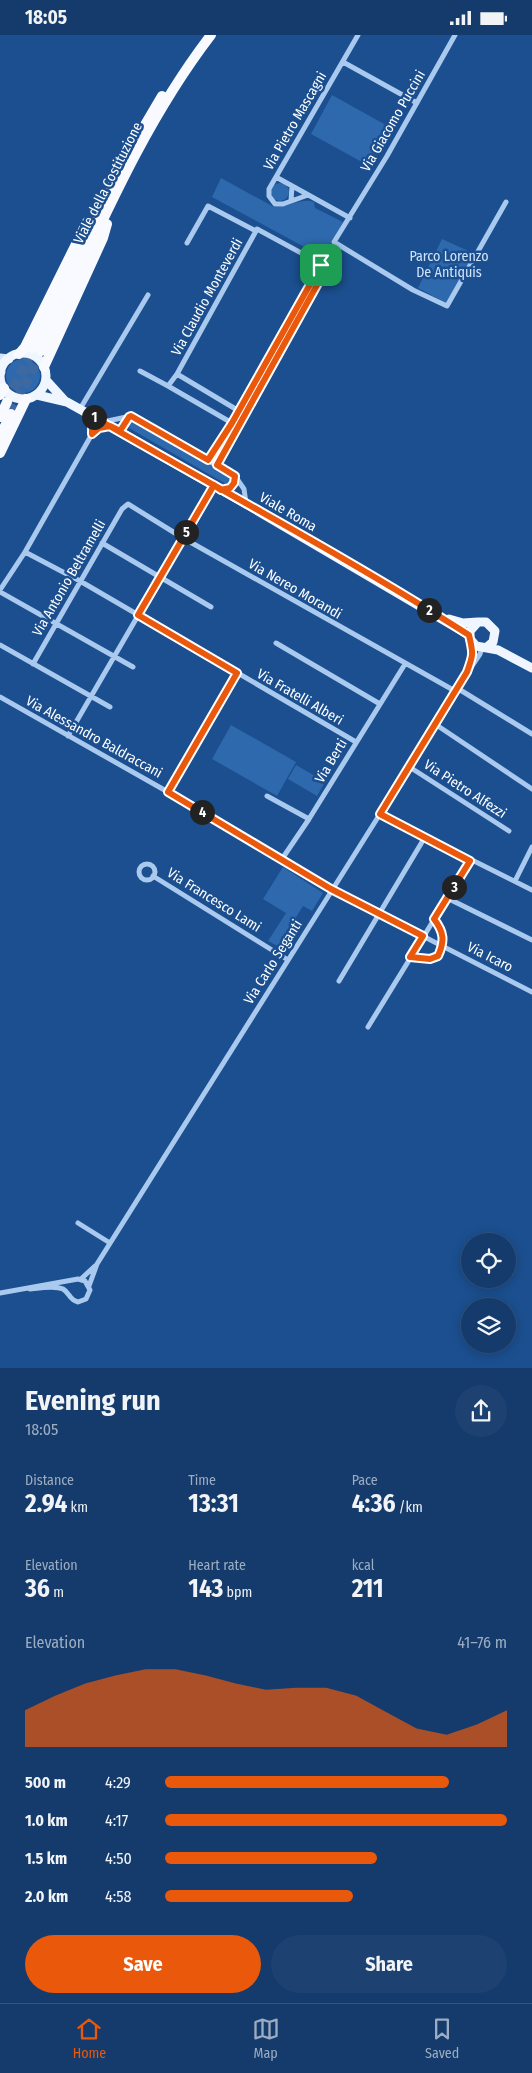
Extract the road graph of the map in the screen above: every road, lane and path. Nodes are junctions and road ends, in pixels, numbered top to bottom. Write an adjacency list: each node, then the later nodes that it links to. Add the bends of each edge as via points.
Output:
1 (203, 35): 9 (highway, Viale della Costituzione, via 151,114)
2 (211, 35): 9 (highway, Viale della Costituzione, via 184,71)
3 (358, 35): 5 (street, Via Pietro Mascagni)
4 (454, 35): 6 (street, Via Giacomo Puccini)
5 (343, 62): 6 (street); 7 (street, Via Pietro Mascagni)
6 (416, 103): 13 (street, Via Giacomo Puccini)
7 (276, 177): 8 (street); 11 (street, Via Pietro Mascagni, via 269,196 275,204)
8 (292, 186): 10 (street); 11 (street)
9 (113, 192): 18 (highway, Viale della Costituzione); 19 (highway, via 87,221); 21 (highway, via 103,238)
10 (308, 195): 11 (street, Via Pietro Mascagni); 13 (street)
11 (291, 201)
12 (506, 202): 13 (street, Via Giacomo Puccini, via 446,307 334,242)
13 (350, 218)
14 (256, 231): 15 (street, via 208,206); 16 (street); 24 (street, Via Claudio Monteverdi)
15 (187, 243)
16 (321, 265): 32 (street); 44 (street, via 327,267)
17 (148, 295): 31 (street)
18 (37, 349)
19 (19, 354): 20 (main road); 21 (main road, via 34,356)
20 (4, 358): 23 (main road)
21 (44, 367): 25 (main road)
22 (140, 371): 26 (street)
23 (0, 372): 27 (main road)
24 (177, 374): 26 (street, Via Claudio Monteverdi); 32 (street, Via Claudio Monteverdi)
25 (46, 380): 28 (main road); 30 (main road, Viale Roma)
26 (168, 386): 37 (street)
27 (4, 395): 29 (main road); 35 (highway)
28 (37, 395): 29 (main road); 30 (main road, Viale Roma)
29 (26, 399): 42 (highway)
30 (68, 403): 31 (main road, Viale Roma)
31 (80, 409): 34 (main road, Viale Roma)
32 (239, 411): 37 (street)
33 (12, 413): 41 (highway)
34 (92, 416): 38 (main road, Viale Roma); 40 (street)
35 (0, 417)
36 (129, 417): 38 (street); 39 (street); 43 (street)
37 (232, 423): 43 (street)
38 (106, 424): 39 (main road, Viale Roma); 40 (street)
39 (120, 431): 46 (main road, Viale Roma)
40 (92, 434): 51 (street)
41 (0, 436)
42 (0, 453)
43 (208, 460): 44 (street)
44 (217, 465): 45 (street)
45 (235, 476): 46 (street, via 230,488); 48 (street, via 244,489)
46 (217, 488): 48 (main road, Viale Roma); 49 (street)
47 (126, 504): 49 (street, Via Nereo Morandi); 50 (street, Via Antonio Beltramelli)
48 (246, 504): 57 (main road, Viale Roma)
49 (183, 538): 52 (street); 68 (street, Via Nereo Morandi)
50 (102, 543): 52 (street); 53 (street, Via Antonio Beltramelli)
51 (25, 552): 53 (street, Via Fratelli Alberi); 54 (street)
52 (160, 577): 55 (street); 56 (street)
53 (80, 581): 56 (street, Via Fratelli Alberi); 59 (street, Via Antonio Beltramelli)
54 (0, 591): 59 (street)
55 (211, 607)
56 (138, 615): 65 (street); 72 (street, Via Fratelli Alberi)
57 (442, 618): 58 (main road, Viale Roma, via 463,623); 60 (main road, Viale Roma)
58 (478, 622): 60 (main road); 61 (main road, via 490,624)
59 (56, 624): 65 (street); 67 (street, Via Antonio Beltramelli)
60 (469, 635): 64 (main road)
61 (495, 635): 64 (main road, via 493,642); 66 (main road)
62 (276, 643): 76 (street)
63 (0, 645): 67 (street)
64 (481, 646): 66 (main road); 71 (street, Via Carlo Seganti); 71 (street, Via Carlo Seganti, via 480,654)
65 (114, 657): 69 (street); 75 (street)
66 (516, 659): 70 (main road)
67 (32, 664): 75 (street)
68 (405, 664): 73 (street, Via Nereo Morandi); 76 (street, Via Berti)
69 (133, 667)
70 (532, 668)
71 (467, 672): 73 (street, Via Carlo Seganti)
72 (237, 673): 81 (street, Via Fratelli Alberi); 84 (street)
73 (456, 689): 78 (street, Via Carlo Seganti); 79 (street, Via Nereo Morandi)
74 (0, 697): 80 (street, Via Alessandro Baldraccani)
75 (91, 697): 77 (street); 80 (street)
76 (380, 704): 81 (street, Via Berti)
77 (110, 707)
78 (435, 724): 82 (street, Via Carlo Seganti); 83 (street)
79 (532, 733)
80 (68, 736): 84 (street, Via Alessandro Baldraccani)
81 (356, 742): 87 (street, Via Berti)
82 (408, 766): 86 (street, Via Carlo Seganti); 88 (street, Via Pietro Alfezzi)
83 (532, 789)
84 (168, 792): 91 (street, Via Alessandro Baldraccani)
85 (267, 796): 87 (street)
86 (380, 814): 89 (street); 95 (street, Via Carlo Seganti)
87 (309, 819): 91 (street, Via Berti)
88 (509, 831)
89 (425, 837): 92 (street); 98 (street)
90 (532, 847): 94 (street)
91 (282, 859): 95 (street, Via Alessandro Baldraccani)
92 (470, 861): 94 (street); 97 (street)
93 (153, 876): 104 (street, Via Francesco Lami)
94 (515, 881): 96 (street)
95 (331, 889): 98 (street, Via Icaro); 104 (street, Via Carlo Seganti)
96 (532, 890)
97 (447, 898): 99 (street); 101 (street)
98 (379, 913): 100 (street, Via Icaro); 105 (street)
99 (434, 919): 100 (street); 102 (street, via 444,937)
100 (423, 936): 102 (street, Via Icaro); 103 (street)
101 (532, 941)
102 (443, 945): 103 (street, via 438,956 430,959); 106 (street, Via Icaro)
103 (410, 957): 107 (street)
104 (288, 960): 109 (street, Via Carlo Seganti)
105 (339, 981)
106 (532, 992)
107 (368, 1027)
108 (78, 1223): 109 (street)
109 (110, 1243): 110 (street, Via Carlo Seganti)
110 (97, 1264): 111 (street, Via Carlo Seganti); 113 (street, Via Carlo Seganti)
111 (81, 1279): 112 (street); 113 (street)
112 (74, 1280): 114 (street); 116 (street, via 68,1285)
113 (89, 1286): 116 (street, via 88,1296 82,1301 73,1301)
114 (30, 1289): 115 (street); 116 (street, via 60,1288)
115 (0, 1293)
116 (67, 1293)

